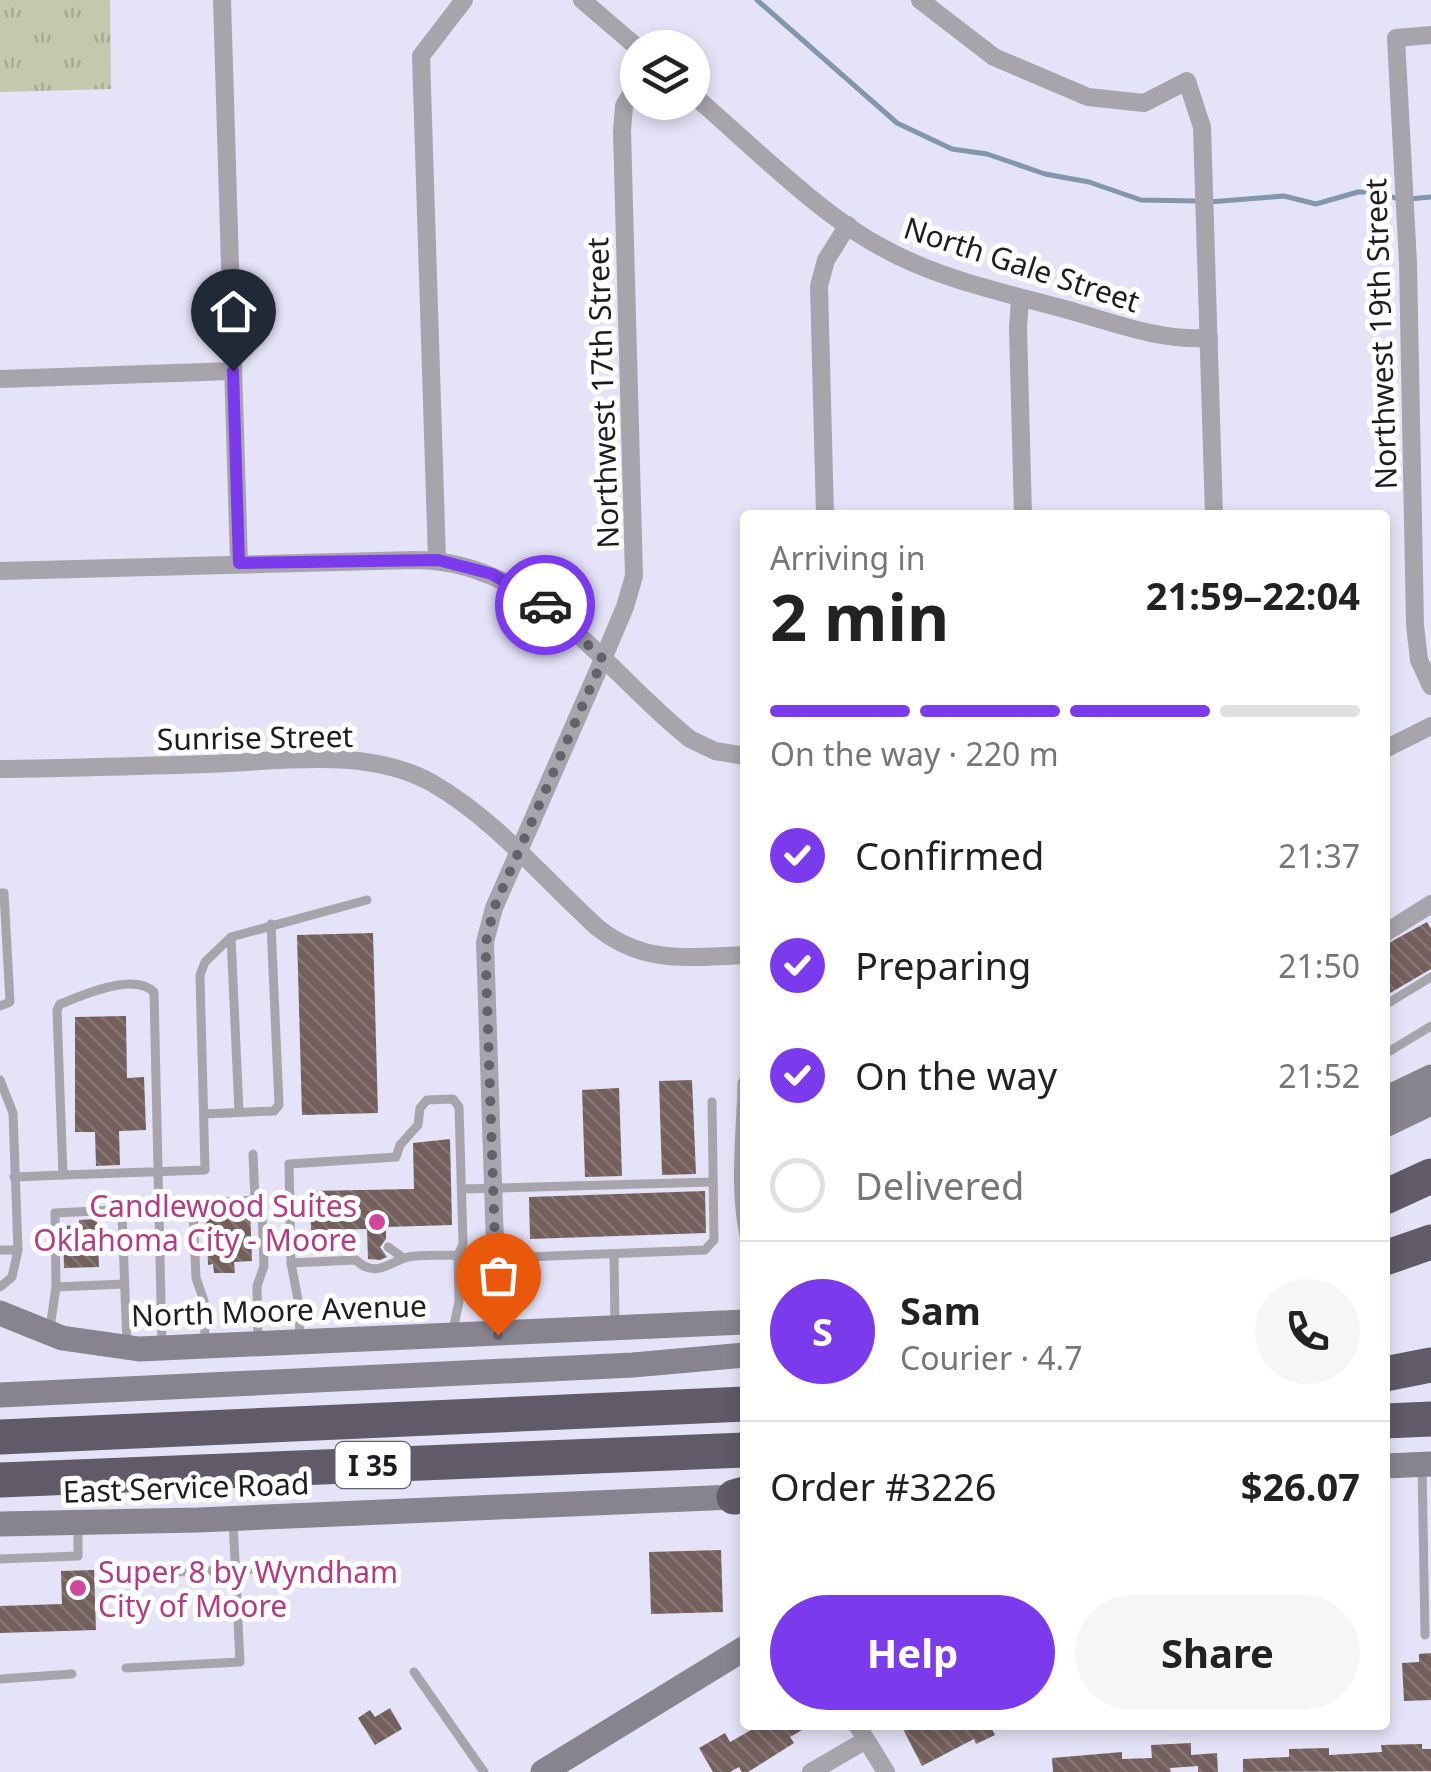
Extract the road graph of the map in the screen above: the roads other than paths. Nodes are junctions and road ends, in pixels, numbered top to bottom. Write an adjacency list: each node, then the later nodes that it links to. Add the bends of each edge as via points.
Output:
1 (222, 0): 12 (street)
2 (464, 0): 17 (street, via 421,56)
3 (582, 0): 5 (street)
4 (920, 0): 11 (street, via 994,57 1088,97 1144,103 1187,82 1202,127)
5 (620, 33)
6 (1431, 35): 21 (street, Northwest 19th Street, via 1396,38 1408,263 1414,624)
7 (710, 109): 9 (street, North Gale Street)
8 (623, 120): 20 (street, Northwest 17th Street, via 635,552 631,589)
9 (848, 225): 10 (street, North Gale Street, via 910,261); 14 (street, via 819,286)
10 (1020, 298): 11 (street, North Gale Street, via 1173,338); 15 (street)
11 (1209, 338): 16 (street)
12 (233, 371): 13 (street); 18 (street)
13 (0, 378)
14 (826, 510)
15 (1023, 510)
16 (1214, 510)
17 (438, 560): 18 (street); 20 (street, via 512,584)
18 (239, 563): 19 (street)
19 (0, 570)
20 (603, 659): 24 (street, via 690,738); 26 (street, Northwest 17th Street)
21 (1431, 686)
22 (1431, 726): 23 (street)
23 (1390, 747)
24 (740, 755)
25 (0, 770): 26 (street, Sunrise Street, via 376,764 428,781 457,799)
26 (517, 852): 34 (street, Sunrise Street, via 598,928 638,952); 57 (street, Northwest 17th Street, via 486,942)
27 (0, 893): 30 (lane)
28 (368, 900): 31 (lane)
29 (1430, 907): 32 (street)
30 (2, 912): 37 (lane, via 10,1002)
31 (272, 924): 33 (lane); 45 (lane, via 279,1105)
32 (1390, 930)
33 (231, 937): 45 (lane); 46 (lane, via 200,975)
34 (740, 954)
35 (1431, 977): 36 (lane)
36 (1390, 1002)
37 (0, 1006)
38 (1431, 1026): 39 (lane)
39 (1390, 1051)
40 (1431, 1077): 42 (main road)
41 (0, 1080): 51 (lane, via 13,1113)
42 (1390, 1097)
43 (712, 1102): 56 (lane)
44 (1431, 1103): 47 (main road)
45 (239, 1112): 46 (lane)
46 (204, 1114): 52 (lane, via 205,1170)
47 (1390, 1123)
48 (740, 1127): 61 (lane)
49 (254, 1154): 60 (lane)
50 (0, 1156): 51 (lane)
51 (13, 1156): 55 (lane)
52 (156, 1172): 53 (lane); 53 (lane, via 154,992 142,985 106,986 58,1010); 87 (lane)
53 (63, 1175): 55 (lane)
54 (1431, 1176): 59 (highway)
55 (14, 1177): 66 (lane)
56 (713, 1182): 57 (lane); 67 (lane, via 714,1240 705,1250)
57 (493, 1188): 58 (lane); 81 (street, Northwest 17th Street)
58 (462, 1190): 68 (lane); 73 (lane, via 459,1106 453,1099 427,1100 396,1158 289,1164)
59 (1390, 1195)
60 (255, 1200): 84 (lane, via 262,1212 264,1266 257,1286); 85 (lane, via 203,1203 193,1212)
61 (740, 1219)
62 (1431, 1242): 69 (highway)
63 (366, 1248): 72 (lane)
64 (388, 1248): 70 (lane)
65 (0, 1250): 66 (lane)
66 (18, 1250): 76 (lane, via 12,1277)
67 (614, 1254): 71 (lane); 79 (lane)
68 (458, 1255): 70 (lane); 82 (lane)
69 (1390, 1256)
70 (402, 1257): 72 (lane, via 388,1267 369,1268)
71 (526, 1258)
72 (356, 1260): 73 (lane)
73 (291, 1263): 83 (lane)
74 (124, 1284): 75 (lane); 75 (lane, via 120,1211 56,1212); 86 (lane)
75 (56, 1286): 80 (lane)
76 (0, 1287)
77 (0, 1313): 80 (main road, North Moore Avenue)
78 (740, 1322): 79 (main road, North Moore Avenue)
79 (615, 1330): 81 (main road, North Moore Avenue)
80 (49, 1333): 86 (main road, North Moore Avenue)
81 (498, 1335): 82 (main road, North Moore Avenue)
82 (452, 1337): 83 (main road, North Moore Avenue)
83 (300, 1343): 84 (main road, North Moore Avenue)
84 (258, 1345): 85 (main road, North Moore Avenue)
85 (206, 1347): 87 (main road, North Moore Avenue)
86 (126, 1348): 87 (main road, North Moore Avenue)
87 (162, 1349)
88 (740, 1355): 91 (main road)
89 (1431, 1365): 90 (highway)
90 (1390, 1373)
91 (0, 1395)
92 (740, 1397): 94 (highway)
93 (740, 1404): 94 (highway, I 35)
94 (690, 1408): 97 (highway, I 35)
95 (1431, 1419): 96 (highway)
96 (1390, 1421)
97 (0, 1437)
98 (740, 1450): 101 (highway, I 35)
99 (1427, 1464): 100 (main road); 110 (lane)
100 (1390, 1466)
101 (0, 1480)
102 (740, 1497): 103 (main road, East Service Road)
103 (233, 1519): 104 (main road, East Service Road); 108 (lane)
104 (78, 1523): 105 (main road, East Service Road); 106 (lane, via 78,1556)
105 (0, 1524)
106 (0, 1559)
107 (313, 1567): 108 (lane)
108 (235, 1570): 109 (lane); 112 (lane, via 240,1662)
109 (120, 1574)
110 (1425, 1635)
111 (740, 1651): 118 (main road)
112 (126, 1668)
113 (414, 1672): 117 (lane)
114 (72, 1674): 115 (lane)
115 (0, 1679)
116 (862, 1733): 119 (street); 120 (street)
117 (484, 1772)
118 (543, 1772)
119 (811, 1772)
120 (886, 1772)

